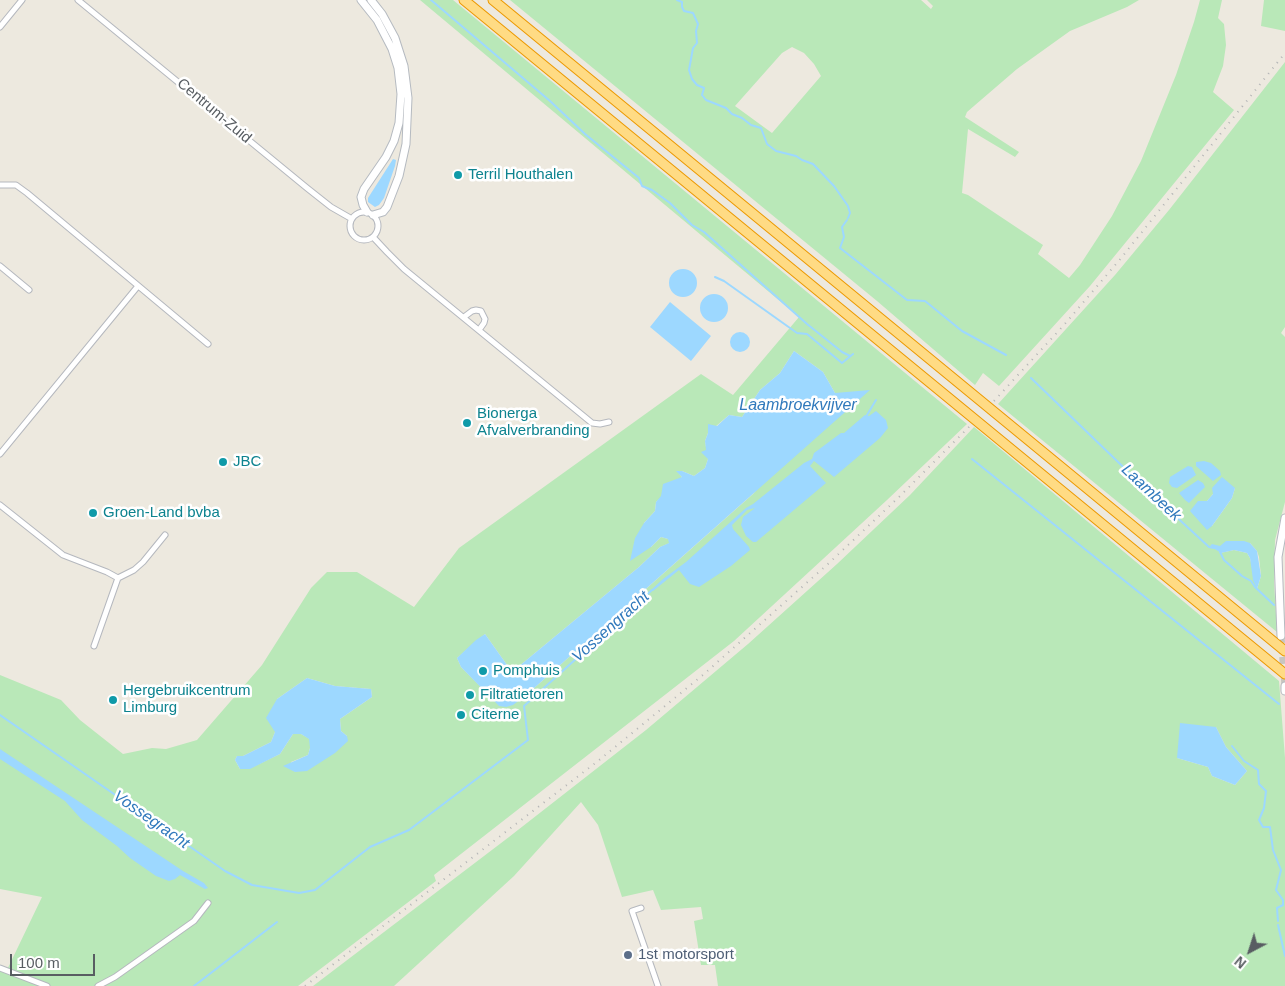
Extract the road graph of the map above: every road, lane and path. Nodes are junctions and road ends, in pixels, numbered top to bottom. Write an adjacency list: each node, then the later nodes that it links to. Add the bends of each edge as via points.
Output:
1 (22, 0): 7 (street)
2 (78, 0): 10 (street, Centrum-Zuid, via 307,188)
3 (361, 0): 9 (street, via 377,20 392,49 401,94 394,140 361,197)
4 (371, 0): 9 (street, via 395,38 404,66 408,98 406,144 399,176 387,207 383,212)
5 (464, 0): 27 (highway)
6 (493, 0): 26 (highway)
7 (0, 26)
8 (0, 185): 13 (street, via 16,185)
9 (370, 213): 10 (street, via 357,213); 11 (street, via 378,226)
10 (352, 219): 11 (street, via 350,227 355,237 363,240)
11 (373, 237): 15 (street, via 404,269)
12 (0, 266): 14 (street)
13 (138, 286): 17 (street); 19 (street)
14 (29, 290)
15 (464, 317): 16 (street); 16 (street, via 472,311 481,312 485,319)
16 (479, 330): 18 (street, via 592,423)
17 (208, 344)
18 (609, 422)
19 (0, 454)
20 (0, 505): 23 (street, via 63,555)
21 (1285, 518): 24 (street, via 1278,557)
22 (165, 535): 23 (street, via 143,562)
23 (118, 578): 25 (street)
24 (1281, 636)
25 (94, 646)
26 (1285, 651)
27 (1285, 674)
28 (1285, 686): 29 (street)
29 (1285, 690)
30 (208, 902): 34 (street, via 194,921)
31 (641, 908): 35 (street, via 632,911)
32 (0, 968): 33 (street)
33 (47, 986)
34 (98, 986)
35 (658, 986)

